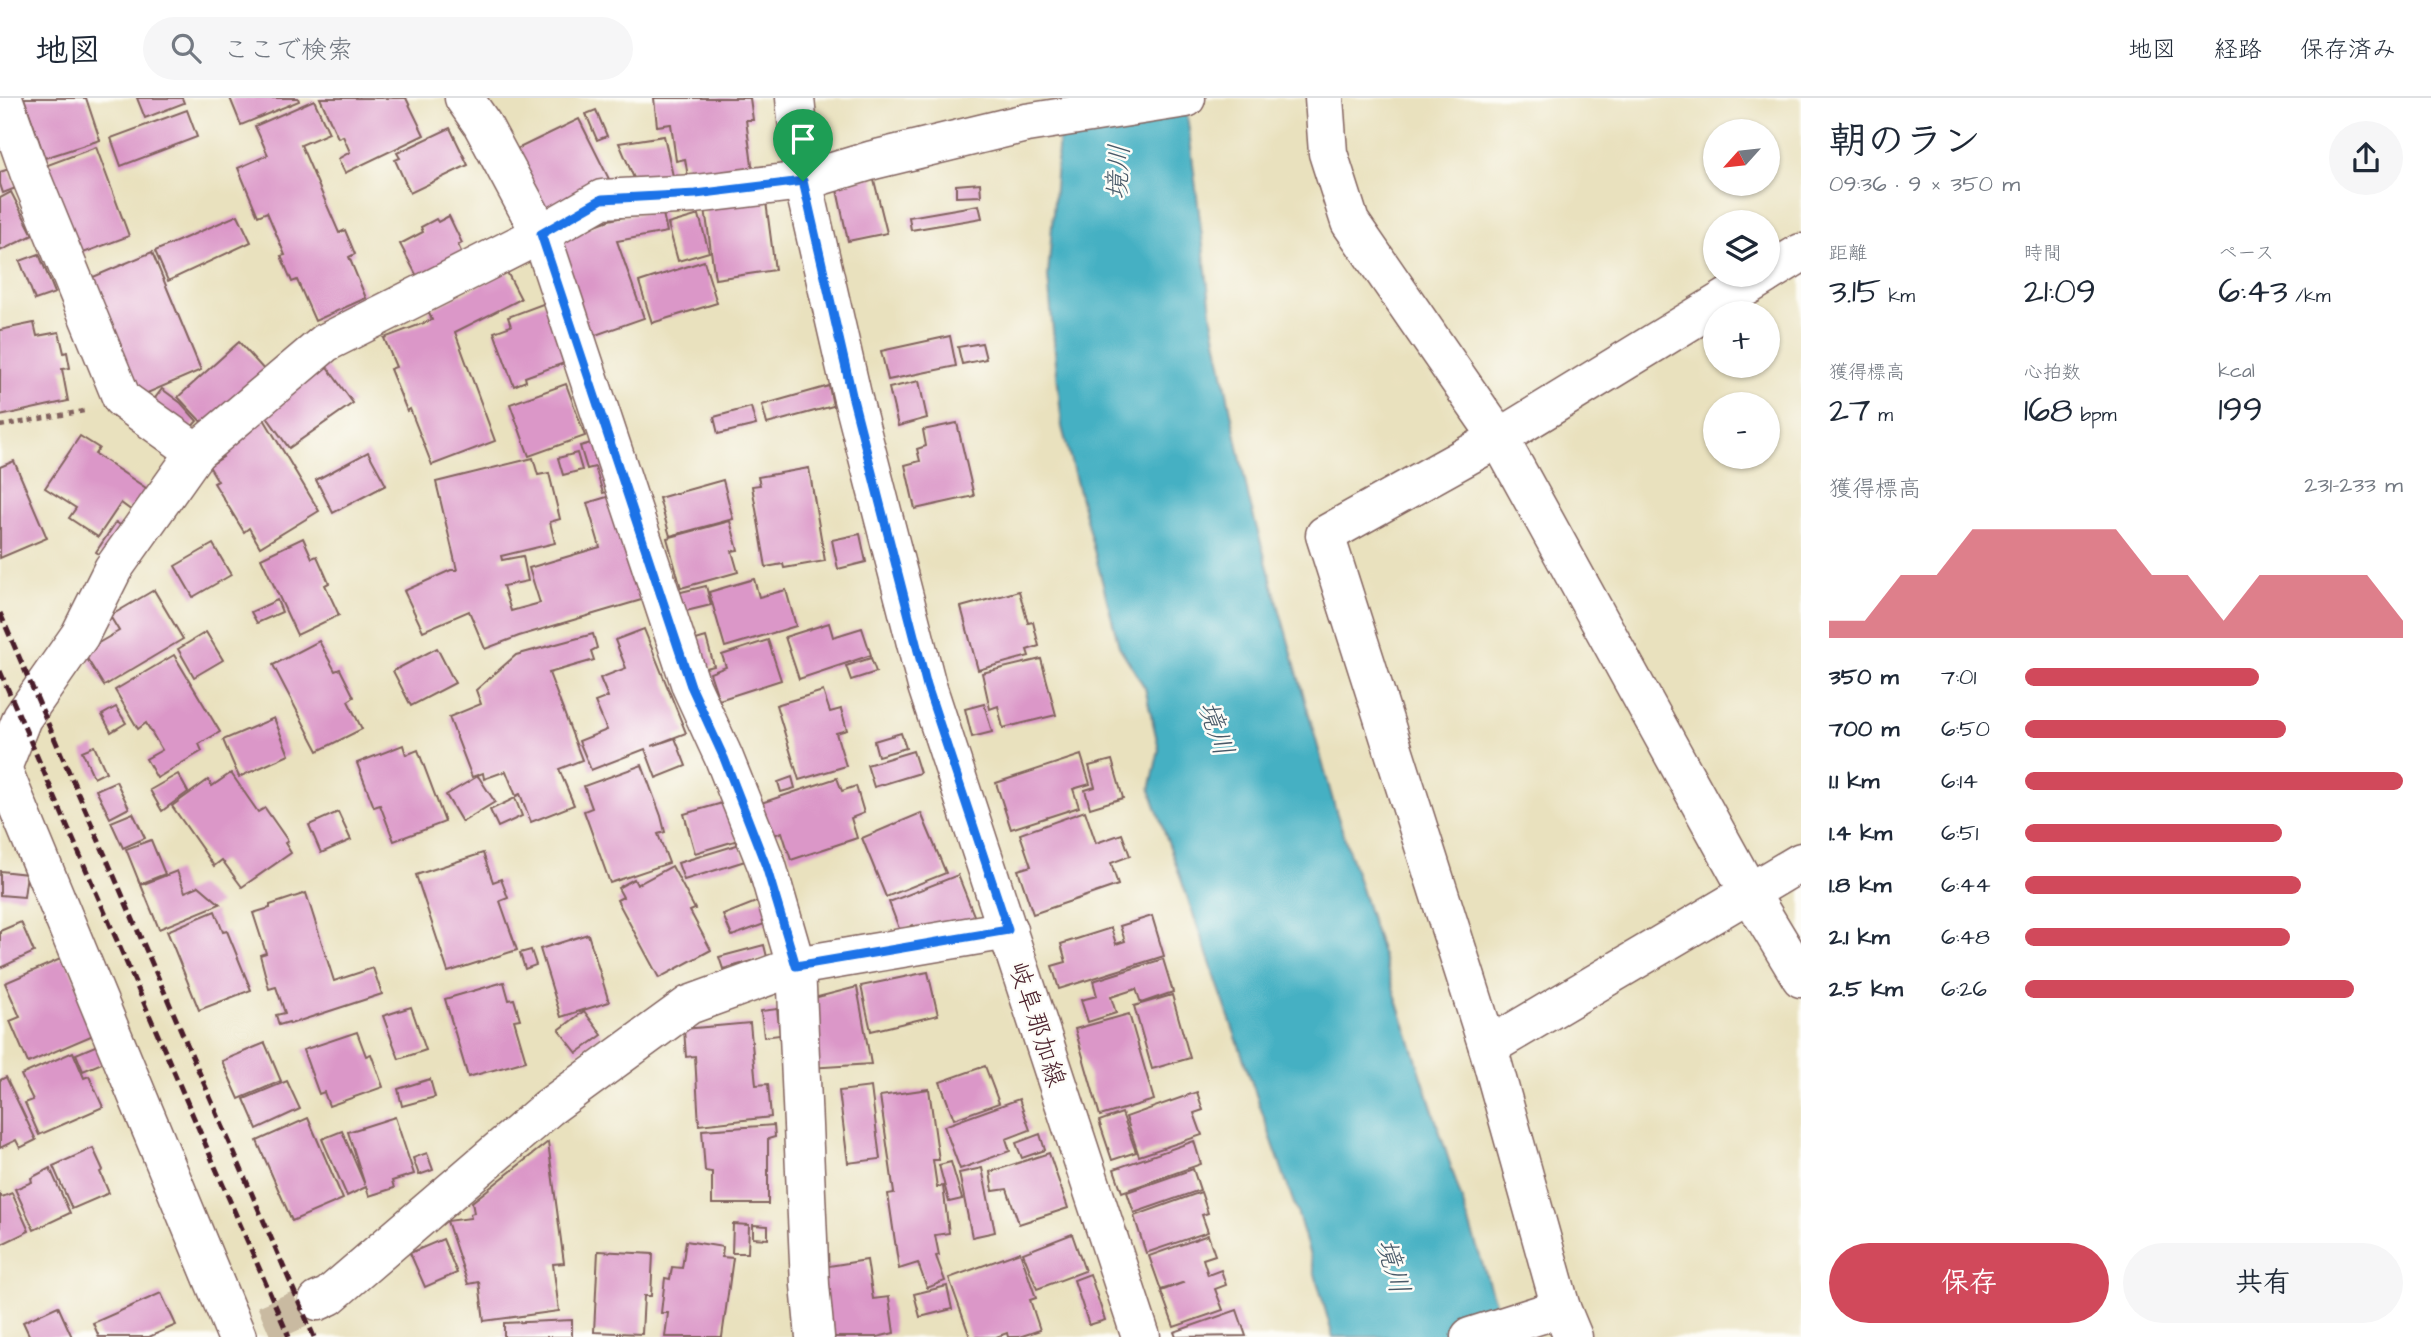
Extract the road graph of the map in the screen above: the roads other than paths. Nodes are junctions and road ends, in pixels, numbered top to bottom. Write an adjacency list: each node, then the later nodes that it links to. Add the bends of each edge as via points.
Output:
1 (3, 98): 12 (street, via 121,399)
2 (464, 98): 7 (street)
3 (795, 98): 6 (street, 岐阜那加線)
4 (1186, 98): 6 (street, via 1026,123)
5 (1324, 98): 11 (street, via 1328,153 1350,222)
6 (803, 181): 7 (street, via 602,199); 16 (street, 岐阜那加線, via 927,686)
7 (541, 234): 12 (street, via 325,344); 17 (street, via 691,686 766,866)
8 (1801, 253): 9 (street)
9 (1780, 266)
10 (1745, 287): 11 (street)
11 (1499, 438): 15 (street); 19 (street, via 1325,535)
12 (196, 452): 13 (street, via 113,569 80,635 22,718)
13 (1, 773): 22 (street)
14 (1801, 862): 15 (street)
15 (1749, 892): 18 (street); 19 (street)
16 (1008, 930): 17 (street); 24 (street, 岐阜那加線)
17 (796, 966): 20 (street, via 689,1005 548,1108); 23 (street)
18 (1801, 978)
19 (1489, 1047): 21 (street)
20 (318, 1301)
21 (1567, 1322): 25 (street)
22 (244, 1334)
23 (815, 1337)
24 (1140, 1337)
25 (1470, 1337)

